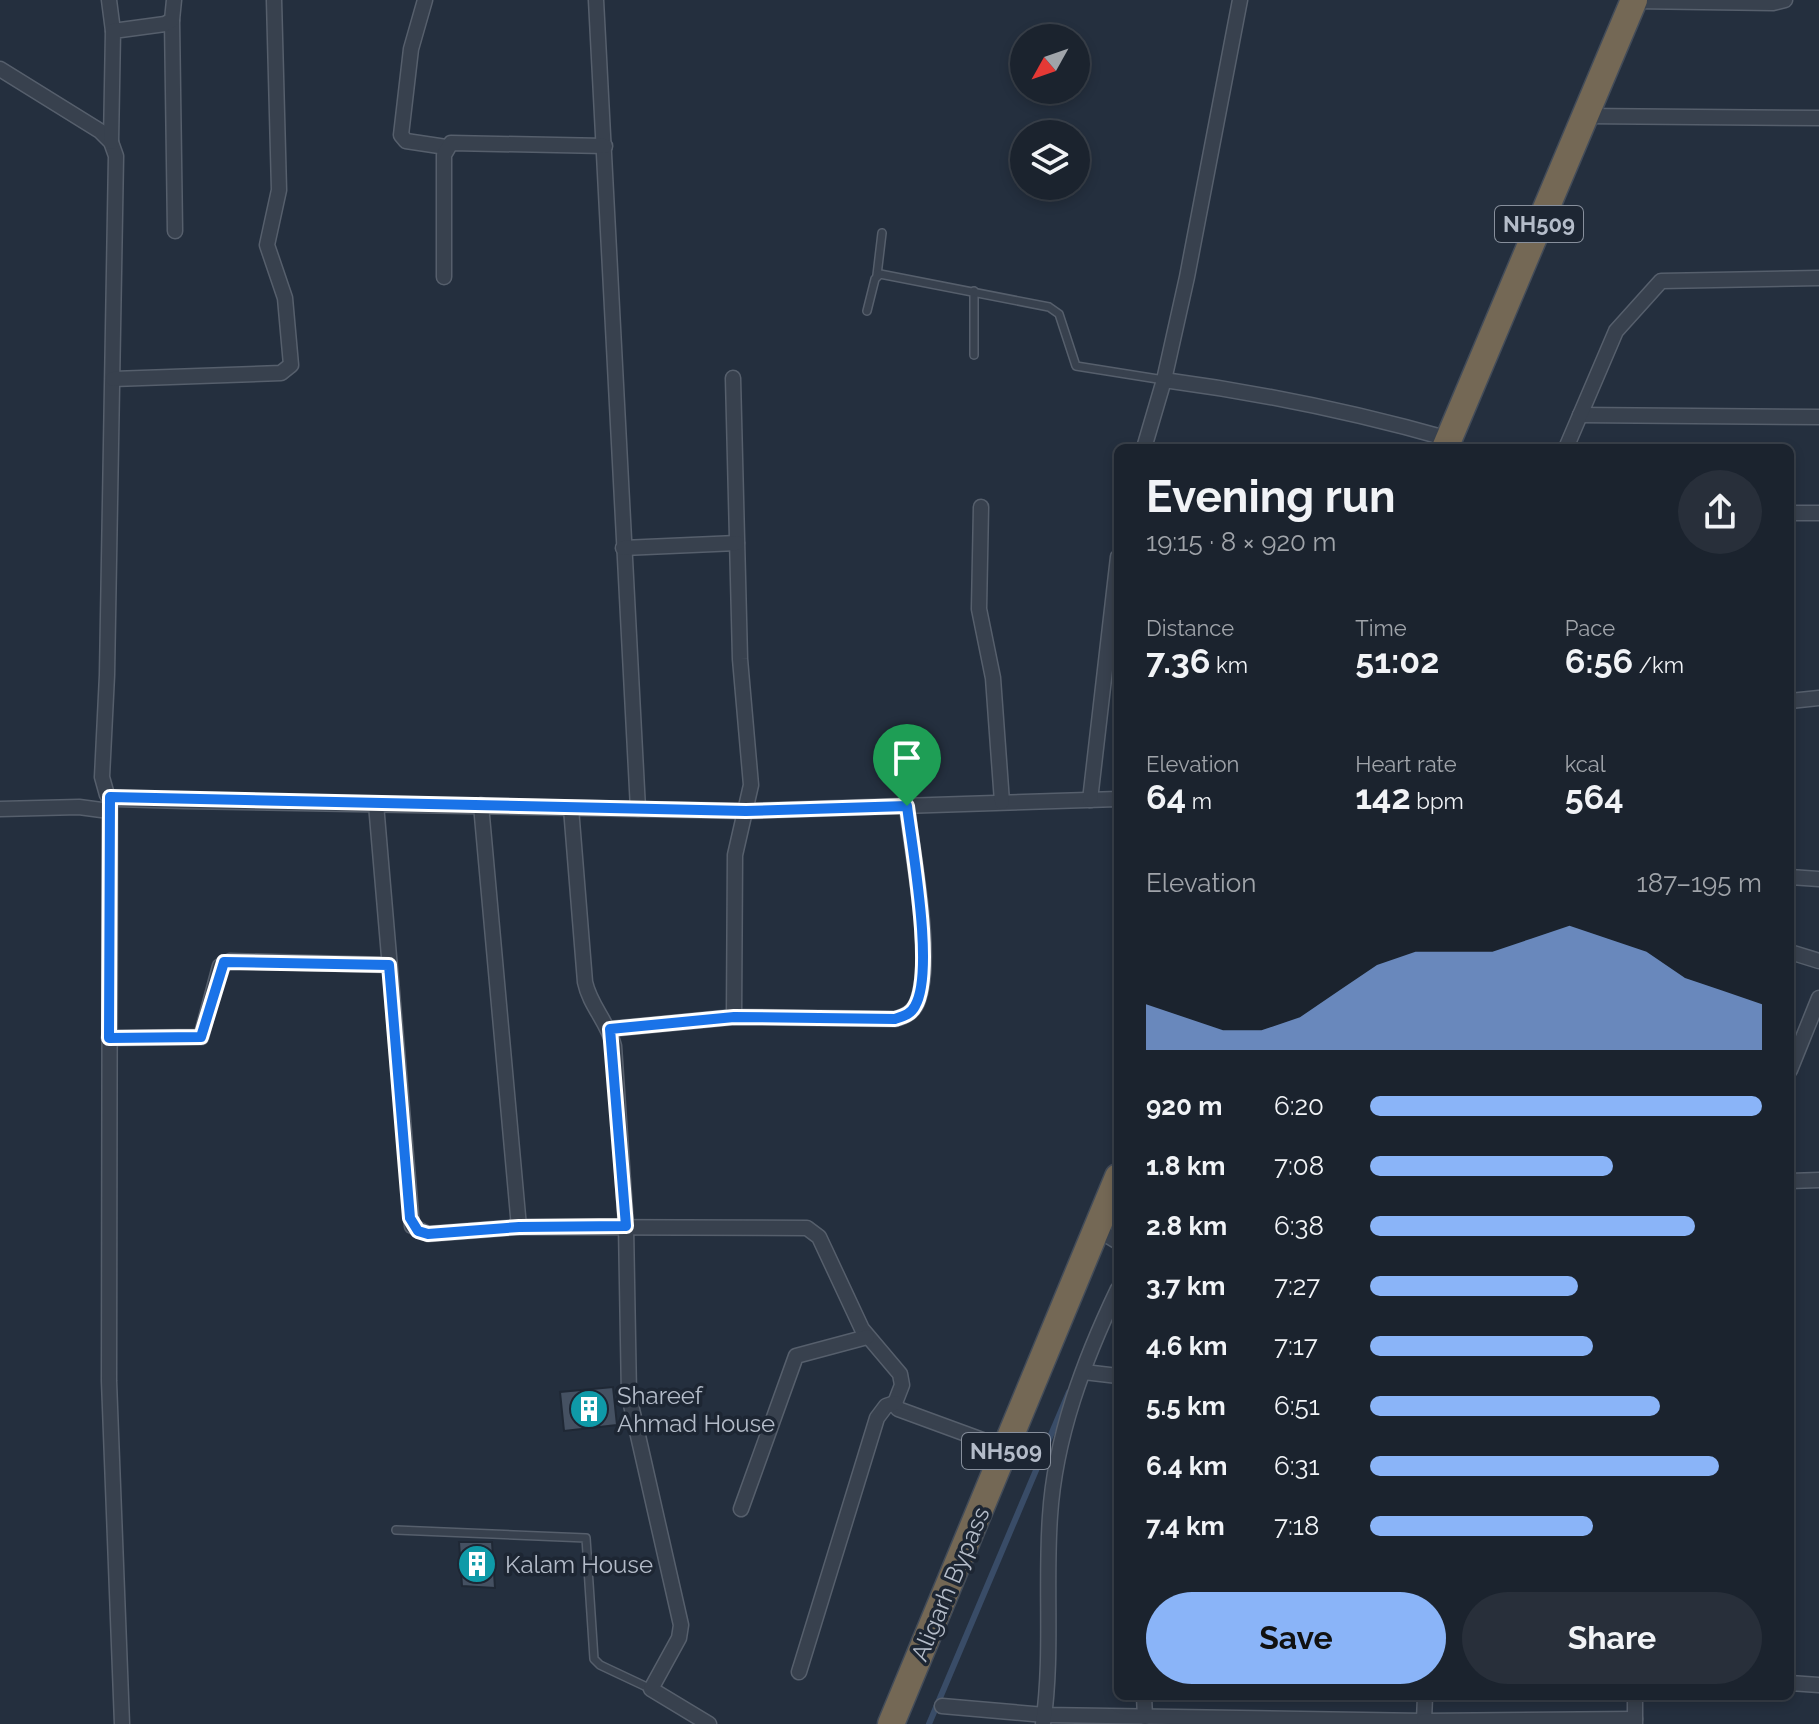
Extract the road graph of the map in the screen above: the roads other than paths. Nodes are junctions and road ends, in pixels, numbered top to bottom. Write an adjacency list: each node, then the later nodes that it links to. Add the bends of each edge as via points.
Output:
1 (109, 0): 10 (street)
2 (174, 0): 9 (street)
3 (274, 0): 26 (street, via 279,190 267,245 285,298 291,365 281,373)
4 (425, 0): 16 (street, via 411,49 401,135 406,141)
5 (596, 0): 15 (street)
6 (1240, 0): 27 (street)
7 (1785, 0): 8 (street)
8 (1634, 1): 12 (highway, NH509)
9 (172, 20): 10 (street); 17 (street)
10 (113, 31): 14 (street)
11 (0, 69): 14 (street)
12 (1584, 116): 13 (street); 30 (highway, NH509)
13 (1819, 118)
14 (111, 142): 26 (street, via 117,176)
15 (605, 146): 16 (street); 37 (street)
16 (446, 147): 20 (street)
17 (175, 231)
18 (882, 233): 19 (lane)
19 (877, 275): 22 (lane); 23 (lane)
20 (444, 277)
21 (1819, 278): 28 (street, via 1661,281 1616,331)
22 (974, 291): 24 (lane); 27 (lane, via 1055,309 1080,368)
23 (867, 311)
24 (974, 355)
25 (733, 378): 36 (street)
26 (113, 379): 44 (street, via 102,777)
27 (1164, 380): 30 (street, via 1275,395 1362,414); 31 (street)
28 (1580, 415): 29 (street); 32 (street)
29 (1819, 417)
30 (1447, 443)
31 (1145, 444)
32 (1568, 444)
33 (981, 507): 43 (street, via 979,609 993,678)
34 (1794, 513): 35 (street)
35 (1819, 513)
36 (737, 543): 37 (street); 51 (street, via 751,785)
37 (623, 548): 50 (street)
38 (1114, 592): 42 (street)
39 (1819, 698): 40 (street)
40 (1794, 701)
41 (1114, 799): 42 (street)
42 (1090, 800): 43 (street)
43 (1002, 802): 47 (street)
44 (109, 804): 45 (street); 49 (street); 60 (street)
45 (376, 804): 46 (street); 56 (street)
46 (481, 805): 48 (street); 66 (street)
47 (907, 806): 51 (street); 58 (street, via 921,933 922,968 914,1010 895,1019)
48 (571, 808): 50 (street); 59 (street, via 585,982)
49 (0, 809)
50 (638, 809): 51 (street)
51 (746, 811): 58 (street, via 734,868)
52 (1794, 877): 53 (street)
53 (1819, 879)
54 (1794, 953): 55 (street)
55 (1819, 961)
56 (389, 965): 60 (street, via 224,962 201,1037); 66 (street, via 412,1226 428,1234)
57 (1819, 998): 61 (street)
58 (734, 1017): 59 (street)
59 (610, 1029): 65 (street)
60 (109, 1038): 88 (street, via 109,1381)
61 (1794, 1060)
62 (1819, 1180): 63 (street)
63 (1794, 1181)
64 (1114, 1198): 67 (highway, Aligarh Bypass / NH509)
65 (626, 1226): 66 (street); 69 (street, via 807,1228 819,1237); 79 (street, via 629,1396 681,1632)
66 (519, 1227)
67 (1107, 1235): 73 (highway, Aligarh Bypass / NH509)
68 (1114, 1299): 70 (street)
69 (867, 1337): 72 (street, via 903,1379); 74 (street, via 796,1356)
70 (1084, 1372): 71 (street); 85 (street, via 1061,1434 1050,1514)
71 (1114, 1376)
72 (895, 1403): 73 (street, via 898,1409); 76 (street, via 877,1418)
73 (1007, 1449): 90 (highway, Aligarh Bypass / NH509)
74 (741, 1509)
75 (396, 1530): 79 (lane, via 586,1538 594,1659)
76 (799, 1672)
77 (1794, 1683): 78 (street)
78 (1819, 1685)
79 (651, 1689): 89 (street)
80 (1144, 1700): 84 (street)
81 (1425, 1700): 86 (street)
82 (1635, 1700): 87 (street)
83 (942, 1706): 85 (street)
84 (1145, 1717): 85 (street); 86 (street)
85 (1044, 1719)
86 (1424, 1721): 87 (street)
87 (1635, 1721)
88 (122, 1724)
89 (709, 1724)
90 (891, 1724)

